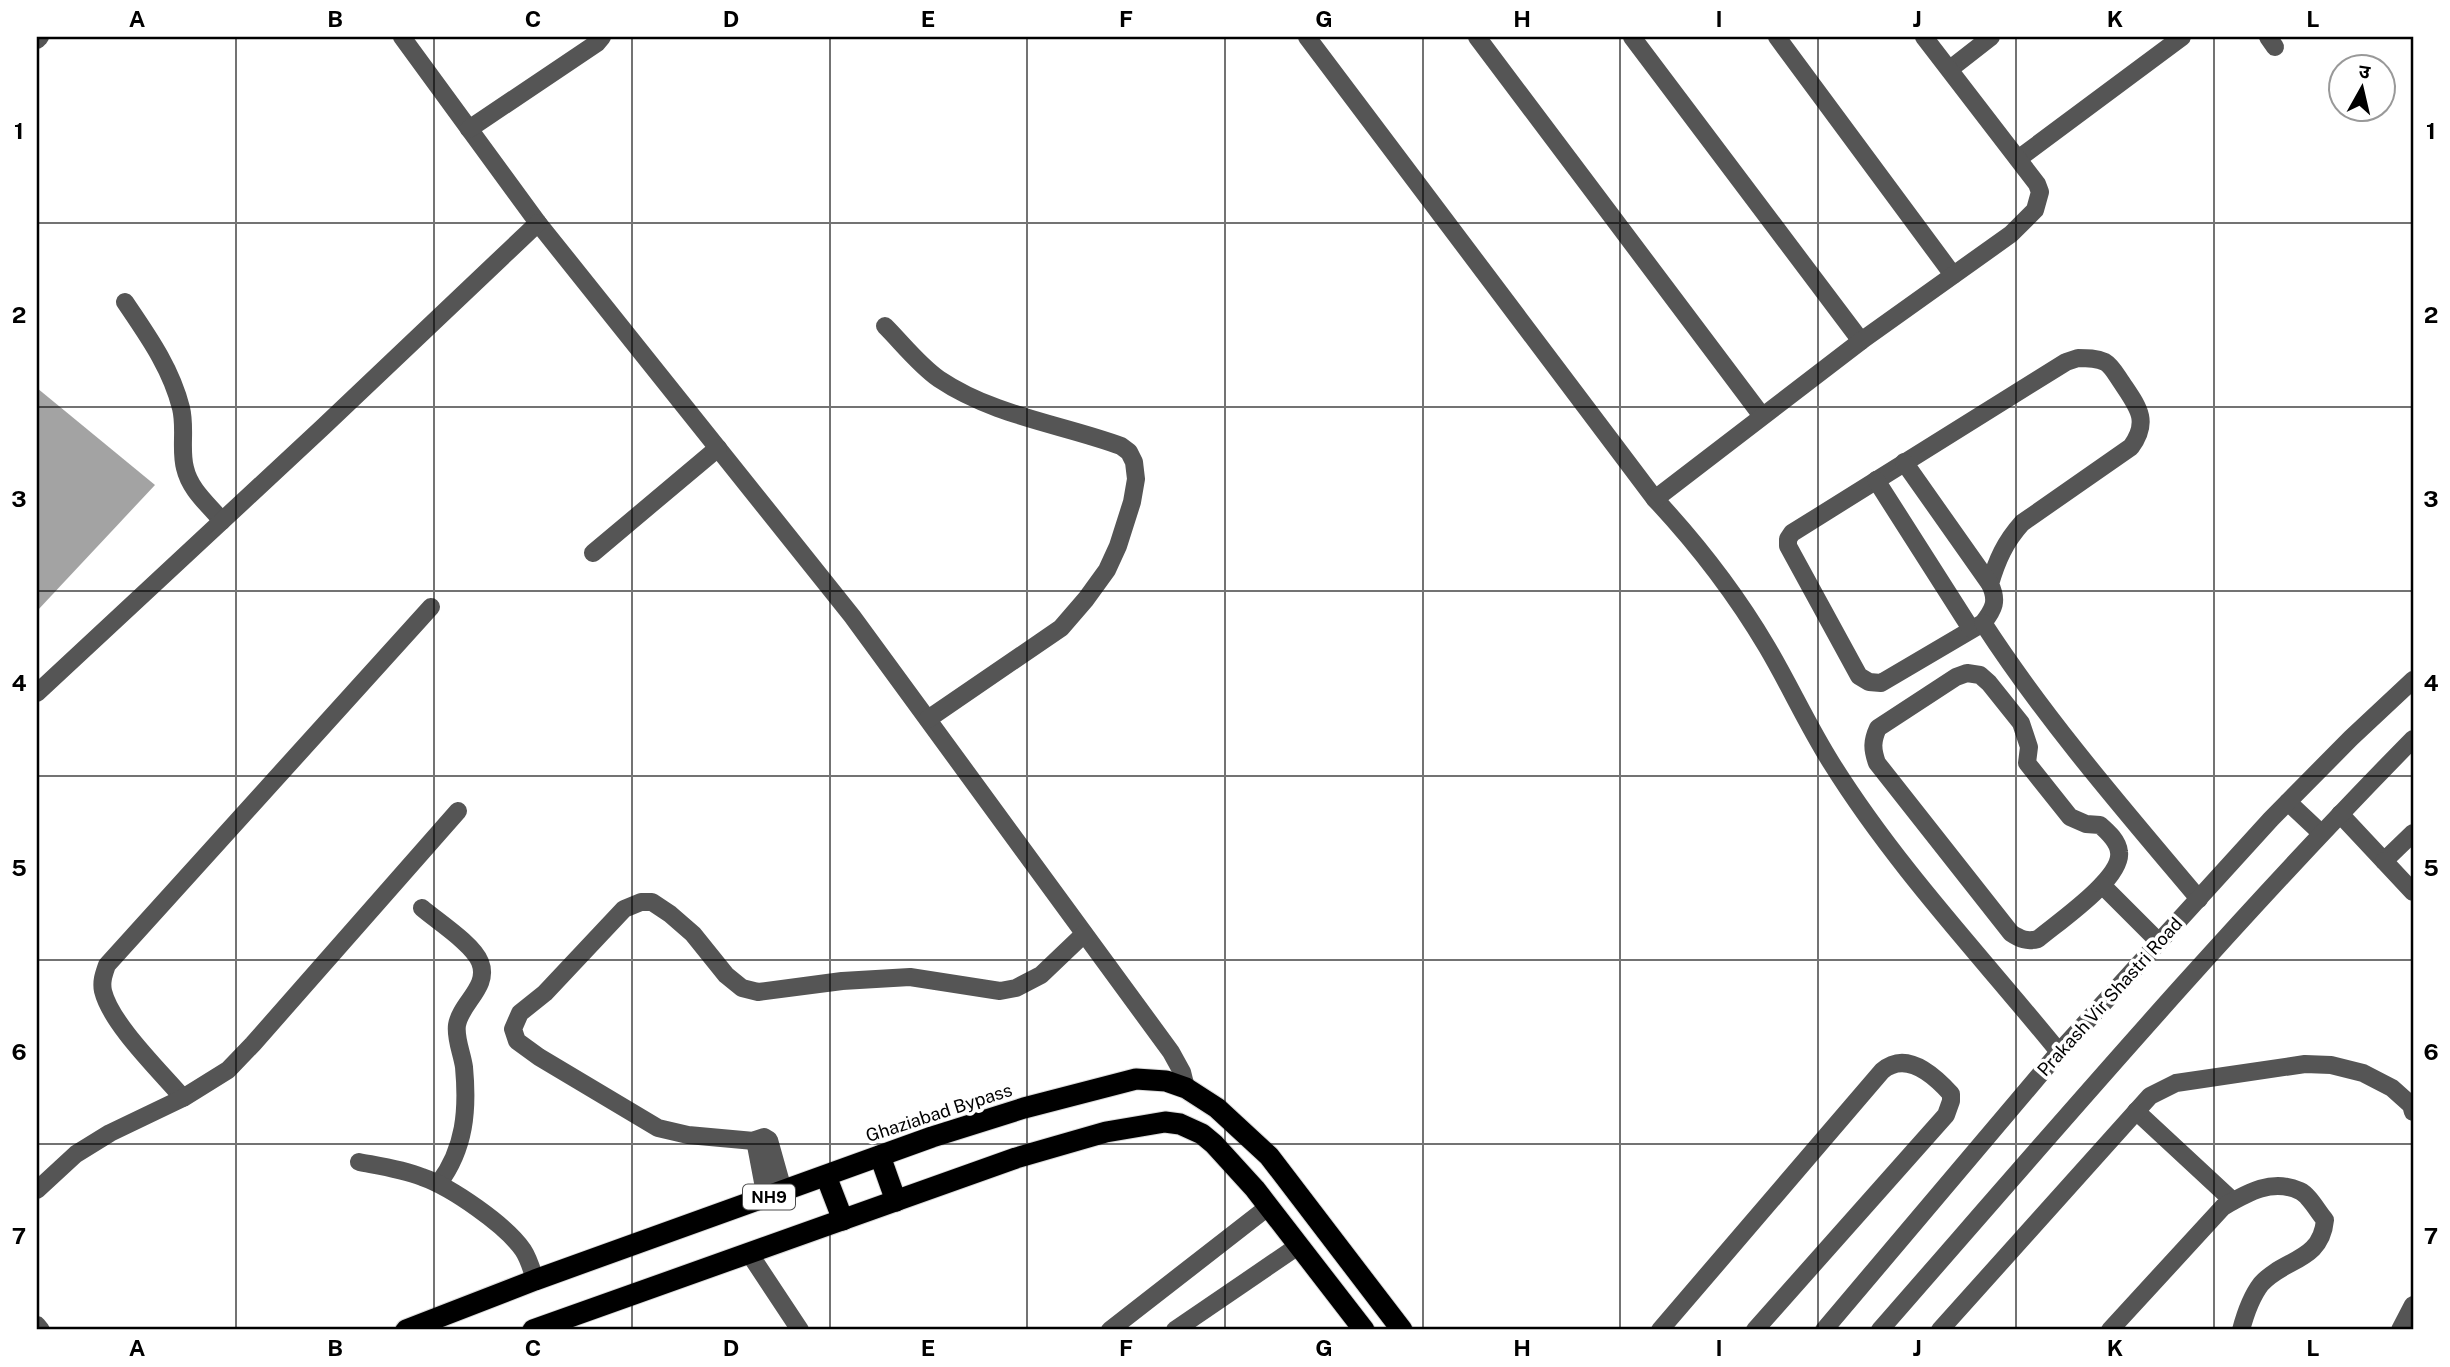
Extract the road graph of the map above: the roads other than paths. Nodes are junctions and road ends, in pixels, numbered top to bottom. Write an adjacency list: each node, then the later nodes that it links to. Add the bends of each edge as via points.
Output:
1 (402, 37): 11 (street)
2 (602, 37): 11 (street)
3 (1307, 37): 22 (street)
4 (1477, 37): 18 (street)
5 (1632, 37): 17 (street)
6 (1777, 37): 14 (street)
7 (1924, 37): 10 (street)
8 (1991, 37): 10 (street)
9 (2182, 37): 12 (street)
10 (1950, 69): 12 (street)
11 (469, 128): 13 (street)
12 (2018, 159): 14 (street, via 2040,192 2035,210 2011,234)
13 (537, 223): 19 (street); 23 (street)
14 (1953, 275): 17 (street)
15 (125, 302): 23 (street, via 163,359 175,389 185,428 184,466 193,489)
16 (885, 326): 30 (street, via 938,378 1009,412 1121,446 1135,462 1132,502 1118,546 1086,600 1061,628)
17 (1861, 341): 18 (street)
18 (1762, 416): 22 (street)
19 (718, 448): 24 (street); 30 (street)
20 (1903, 462): 21 (street); 25 (street); 25 (street, via 2066,362 2093,358 2107,363 2118,377 2140,413 2139,436 2131,447 2022,523 1998,557)
21 (1877, 480): 27 (street); 27 (street, via 1788,539 1858,676 1881,683)
22 (1655, 499): 44 (street, via 1730,589 1831,763 1872,824)
23 (222, 521): 29 (street)
24 (593, 553)
25 (1990, 584): 27 (street, via 1994,609)
26 (431, 607): 46 (street, via 107,965 102,978 109,1007)
27 (1977, 626): 40 (street)
28 (2413, 680): 32 (street, Prakash Vir Shastri Road)
29 (37, 693)
30 (928, 719): 42 (street)
31 (2413, 739): 34 (street)
32 (2288, 802): 35 (street); 40 (street, Prakash Vir Shastri Road)
33 (458, 811): 46 (street, via 253,1044 228,1070)
34 (2340, 814): 35 (street); 37 (street)
35 (2321, 833): 75 (street)
36 (2413, 833): 37 (street)
37 (2384, 861): 39 (street)
38 (2102, 885): 38 (street, via 2118,864 2119,850 2111,835 2101,825 2070,817 2027,763 2029,747 2021,723 1980,675 1956,677 1878,729 1872,750 1877,763 2011,933 2021,939 2038,939); 43 (street)
39 (2413, 892)
40 (2199, 899): 43 (street, Prakash Vir Shastri Road)
41 (422, 908): 52 (street, via 473,951 482,972 481,983 466,1003 457,1028 464,1066 463,1134)
42 (1084, 934): 45 (street, via 1171,1052); 54 (street, via 1041,975 1000,992 910,976 758,992 742,988 726,975 693,934 652,902 641,901 624,909 545,993 520,1013 513,1029 517,1041 658,1128 754,1141)
43 (2159, 942): 44 (street, Prakash Vir Shastri Road)
44 (2059, 1052): 74 (street, Prakash Vir Shastri Road)
45 (1186, 1088): 49 (highway, Ghaziabad Bypass / NH9, via 1136,1079 1024,1108); 71 (highway, Ghaziabad Bypass / NH9, via 1217,1108 1269,1156)
46 (183, 1098): 53 (street, via 76,1154)
47 (2136, 1111): 48 (street, via 2150,1096 2176,1083 2305,1064 2363,1073 2392,1088); 56 (street); 76 (street)
48 (2413, 1112)
49 (880, 1156): 51 (highway, Ghaziabad Bypass / NH9); 55 (highway)
50 (359, 1162): 52 (street)
51 (826, 1176): 54 (highway, Ghaziabad Bypass / NH9); 58 (highway)
52 (439, 1184): 61 (street, via 510,1236 522,1249)
53 (37, 1190)
54 (775, 1194): 61 (highway, Ghaziabad Bypass / NH9)
55 (897, 1201): 57 (highway, NH9, via 1016,1158 1106,1132 1165,1122 1180,1124 1214,1144); 58 (highway, NH9)
56 (2233, 1201): 77 (street); 78 (street, via 2272,1184 2302,1191 2325,1220 2314,1247 2260,1285)
57 (1268, 1207): 59 (highway, NH9); 68 (street)
58 (843, 1220): 60 (highway, NH9)
59 (1298, 1246): 69 (street); 70 (highway, NH9)
60 (749, 1253): 66 (highway, NH9); 67 (street)
61 (535, 1280): 65 (highway, Ghaziabad Bypass / NH9)
62 (2413, 1305): 79 (street)
63 (37, 1325): 64 (street)
64 (41, 1330)
65 (406, 1330)
66 (533, 1330)
67 (800, 1330)
68 (1110, 1330)
69 (1175, 1330)
70 (1363, 1330)
71 (1402, 1330)
72 (1660, 1330): 73 (street, via 1882,1071 1901,1062 1919,1067 1951,1094 1946,1115)
73 (1755, 1330)
74 (1824, 1330)
75 (1880, 1330)
76 (1940, 1330)
77 (2110, 1330)
78 (2241, 1330)
79 (2400, 1330)

